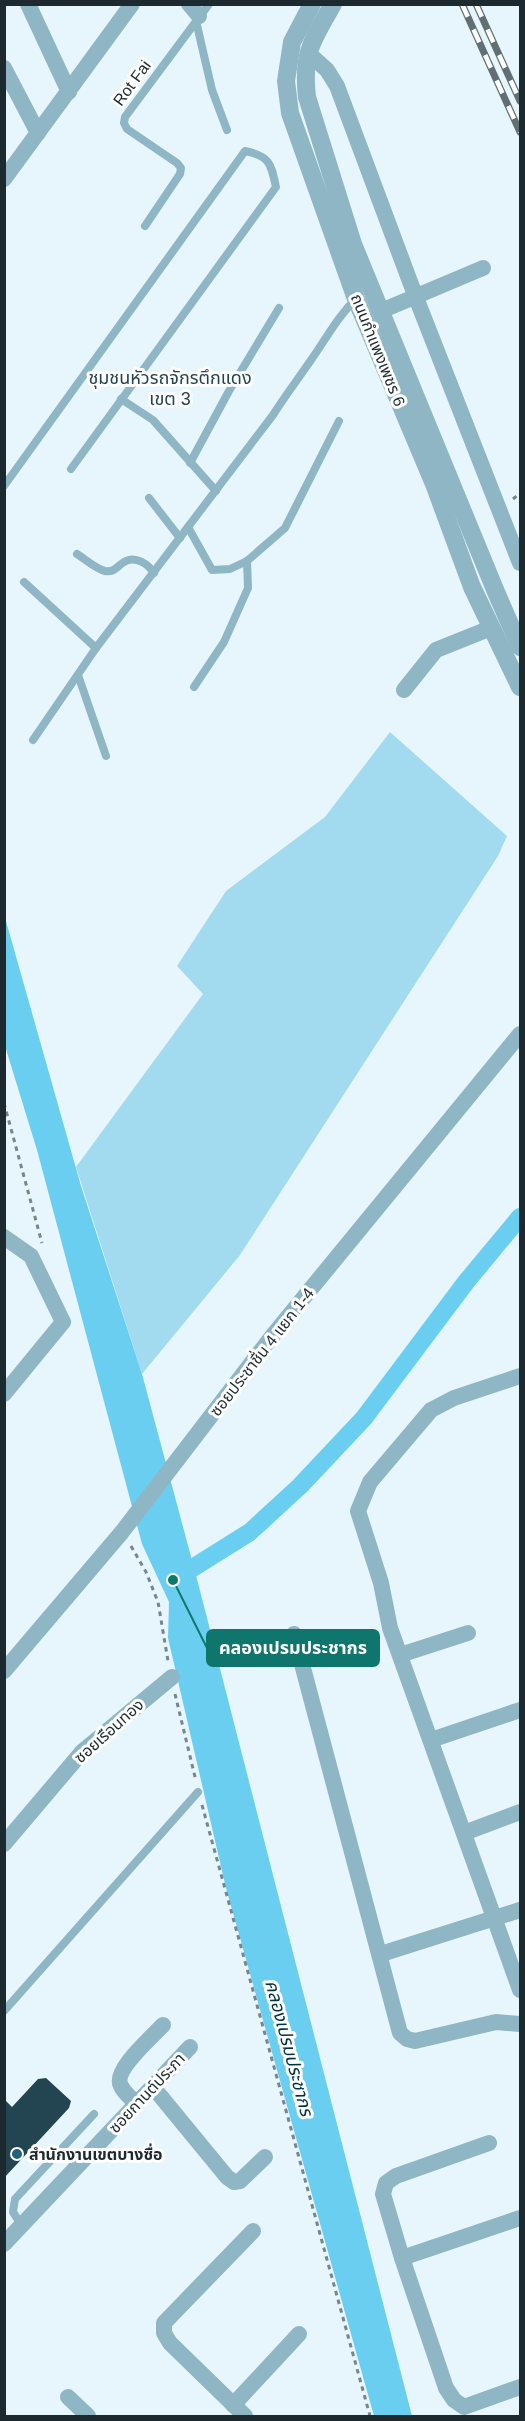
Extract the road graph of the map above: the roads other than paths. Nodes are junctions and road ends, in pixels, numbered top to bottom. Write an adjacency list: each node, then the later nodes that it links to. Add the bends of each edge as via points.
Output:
1 (27, 4): 8 (street)
2 (132, 4): 8 (street)
3 (333, 4): 6 (street, ถนนกำแพงเพชร 6)
4 (306, 10): 15 (street, ถนนกำแพงเพชร 6, via 292,42 286,81 290,113)
5 (198, 11): 9 (lane, via 212,90); 12 (lane, Rot Fai, via 125,117 127,129 181,168)
6 (308, 53): 14 (street, via 327,70 337,86); 17 (street, ถนนกำแพงเพชร 6, via 304,73 307,97 353,244)
7 (4, 68): 10 (street)
8 (69, 92): 10 (street)
9 (227, 130)
10 (38, 133): 11 (street)
11 (4, 179)
12 (145, 226)
13 (483, 268): 14 (street)
14 (415, 295): 17 (street); 29 (street)
15 (356, 299): 23 (lane); 33 (street, ถนนกำแพงเพชร 6)
16 (279, 308): 20 (lane)
17 (381, 311): 32 (street, ถนนกำแพงเพชร 6)
18 (122, 399): 20 (lane, via 153,420); 21 (lane); 22 (lane, via 276,187 272,167 262,154 245,151)
19 (339, 421): 28 (lane, via 285,528)
20 (190, 463): 23 (lane)
21 (71, 469)
22 (4, 486)
23 (216, 491): 25 (lane)
24 (150, 498): 26 (lane)
25 (188, 527): 26 (lane); 28 (lane, via 212,570 230,569)
26 (180, 538): 30 (lane)
27 (77, 554): 30 (lane, via 105,571 138,560)
28 (247, 561): 37 (lane, via 248,588 224,642)
29 (520, 562)
30 (154, 573): 35 (lane)
31 (24, 582): 35 (lane)
32 (514, 617): 34 (street, ถนนกำแพงเพชร 6)
33 (491, 628): 38 (street, ถนนกำแพงเพชร 6); 39 (street, via 436,650)
34 (520, 647)
35 (96, 648): 36 (lane)
36 (78, 675): 40 (lane); 41 (lane)
37 (194, 687)
38 (520, 687)
39 (404, 690)
40 (33, 740)
41 (106, 756)
42 (520, 1034): 49 (street, ซอยประชาชื่น 4 แยก 1-4, via 273,1335 122,1532)
43 (4, 1237): 45 (street, via 31,1256 63,1322)
44 (520, 1376): 48 (street, via 454,1398 431,1410 370,1482 358,1511)
45 (4, 1395)
46 (468, 1633): 48 (street)
47 (294, 1634): 59 (street)
48 (400, 1655): 52 (street)
49 (4, 1671)
50 (172, 1677): 56 (street, ซอยเรือนทอง, via 82,1752)
51 (520, 1710): 52 (street)
52 (431, 1740): 55 (street)
53 (198, 1792): 61 (lane)
54 (520, 1812): 55 (street)
55 (464, 1833): 58 (street)
56 (4, 1844)
57 (520, 1910): 58 (street)
58 (495, 1918): 59 (street); 60 (street)
59 (381, 1954): 62 (street, via 400,2033 407,2039 416,2041 496,2022)
60 (520, 1990)
61 (4, 2011)
62 (520, 2024)
63 (163, 2025): 66 (street, via 119,2077 120,2086)
64 (190, 2047): 65 (street, ซอยกานต์ประภา)
65 (153, 2087): 66 (street, ซอยกานต์ประภา); 69 (street, via 234,2182)
66 (137, 2104): 72 (street, ซอยกานต์ประภา)
67 (94, 2114): 72 (lane, via 15,2199)
68 (489, 2143): 73 (street, via 386,2183 383,2194)
69 (265, 2157)
70 (520, 2218): 73 (street)
71 (253, 2231): 77 (street, via 164,2323 170,2343)
72 (11, 2233)
73 (402, 2258): 75 (street, via 446,2388 454,2400 464,2407)
74 (300, 2334): 77 (street)
75 (520, 2387)
76 (68, 2397): 78 (street)
77 (239, 2411)
78 (88, 2416)

